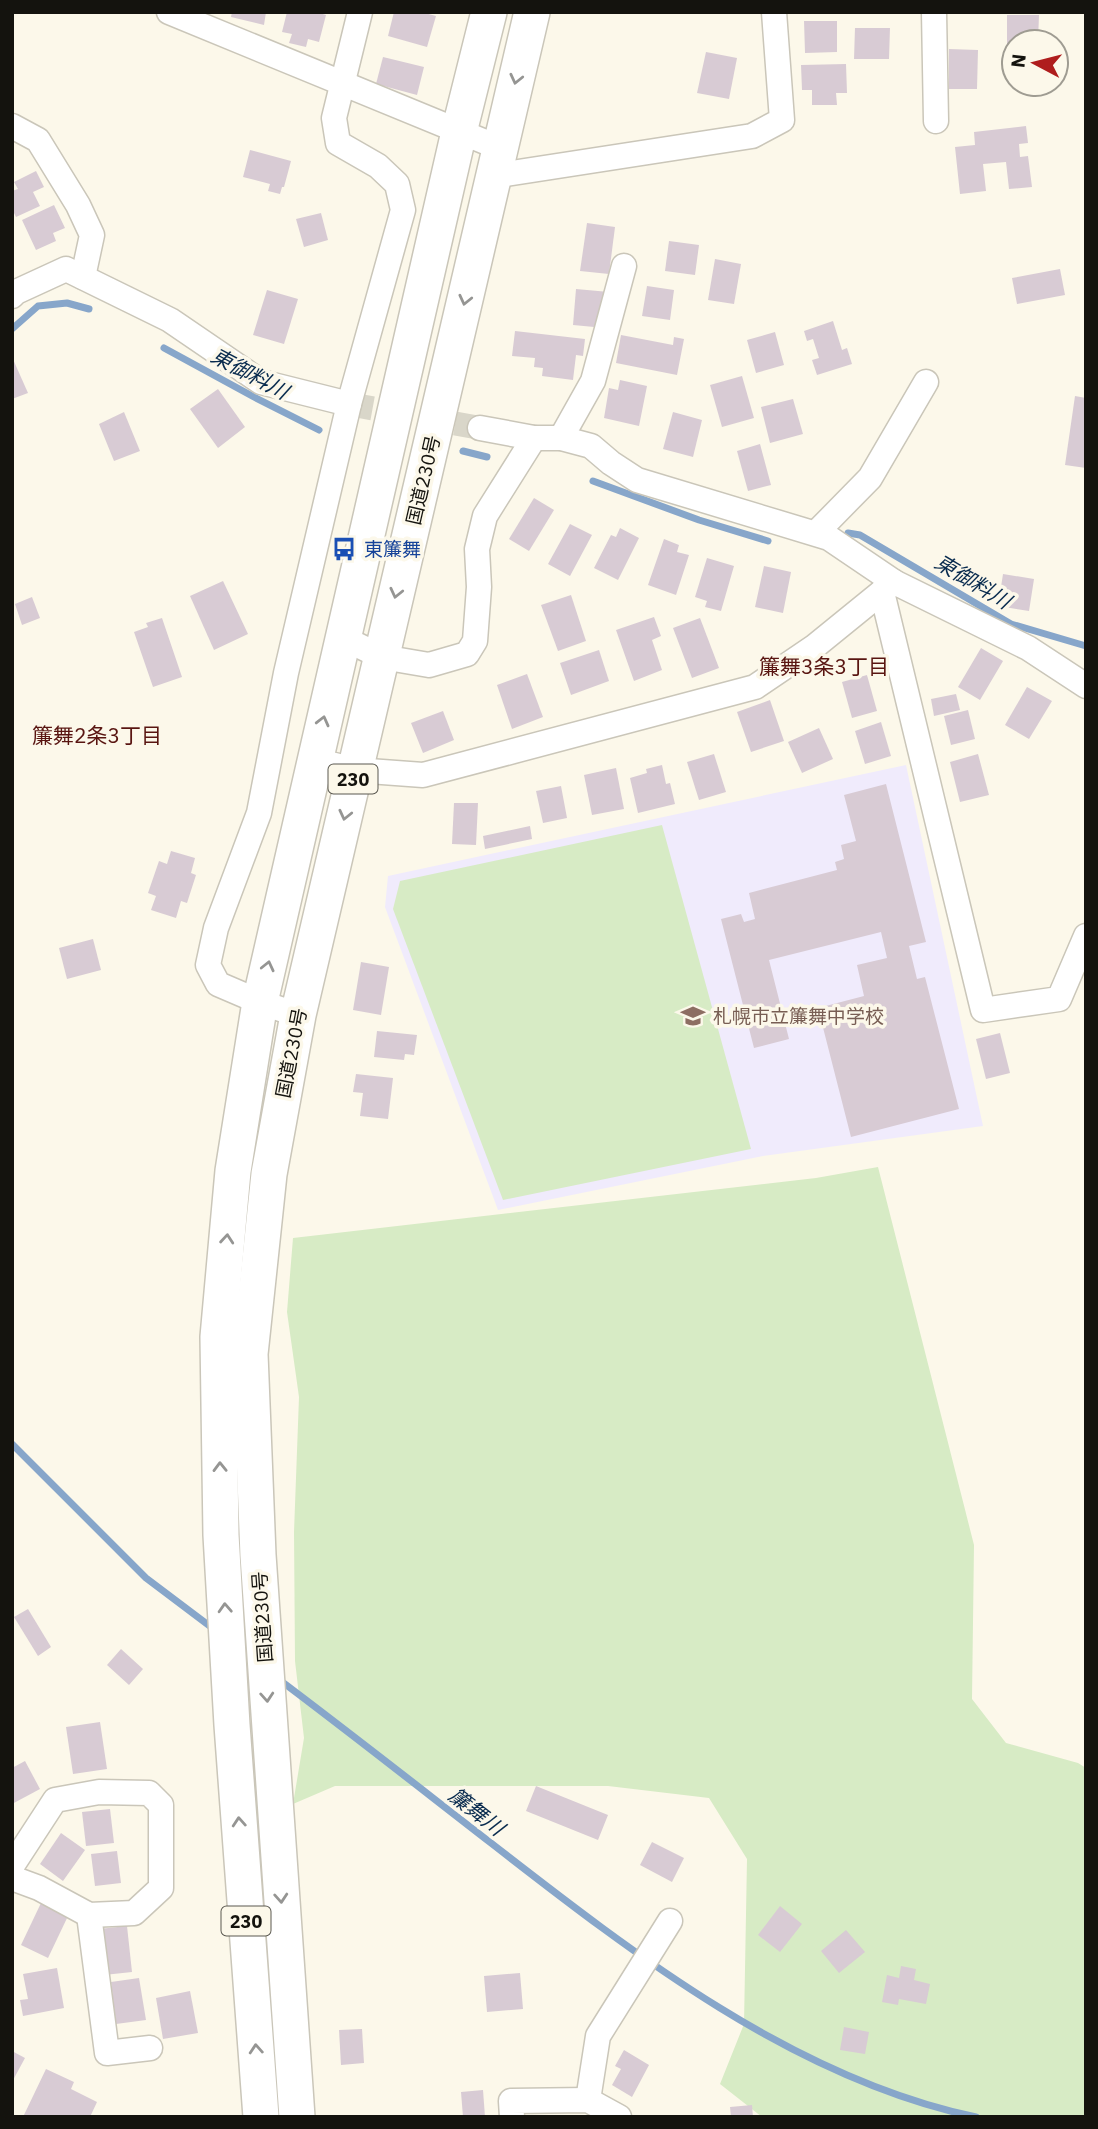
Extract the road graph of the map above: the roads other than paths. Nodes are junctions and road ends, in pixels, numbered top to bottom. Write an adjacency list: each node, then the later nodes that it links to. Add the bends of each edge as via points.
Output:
1 (169, 12): 7 (street)
2 (360, 12): 8 (street)
3 (489, 12): 11 (highway, 国道230号 / 230)
4 (532, 12): 12 (highway, 国道230号 / 230, one-way to 12)
5 (774, 12): 12 (street, via 782,120 752,136)
6 (934, 12): 9 (street)
7 (208, 20): 8 (street)
8 (343, 85): 11 (street); 17 (street, via 334,118 338,143 378,166 397,184 403,210)
9 (936, 121)
10 (12, 126): 14 (street, via 38,140 93,235)
11 (459, 132): 12 (street); 23 (highway, 国道230号 / 230)
12 (497, 162): 24 (highway, 国道230号 / 230, one-way to 24)
13 (624, 265): 20 (street, via 593,381)
14 (83, 277): 15 (street, via 66,269); 17 (street, via 170,320 261,382)
15 (12, 296)
16 (926, 382): 21 (street, via 870,478)
17 (349, 404): 29 (street, via 286,673 259,813 216,928 208,965 218,984)
18 (480, 428): 19 (street)
19 (534, 438): 20 (street); 24 (street, via 485,516 477,549 475,641 467,653 429,665)
20 (561, 438): 21 (street, via 591,446 637,480)
21 (816, 533): 22 (street, via 829,538)
22 (888, 587): 25 (street, via 1028,648); 27 (street, via 814,648 755,687 424,775); 28 (street, via 984,1010 1059,999)
23 (343, 638): 24 (street); 26 (highway, 国道230号 / 230, one-way to 23)
24 (382, 657): 27 (highway, 国道230号 / 230)
25 (1086, 686)
26 (314, 760): 27 (street); 29 (highway, 国道230号 / 230, one-way to 26)
27 (355, 770): 30 (highway, 国道230号 / 230, one-way to 30)
28 (1086, 936)
29 (260, 1002): 30 (street); 37 (highway, 国道230号 / 230, one-way to 29, via 221,1535 218,1337 233,1171)
30 (298, 1015): 38 (highway, 国道230号 / 230, one-way to 38, via 269,1174 250,1354 258,1555)
31 (12, 1866): 33 (street, via 55,1800 99,1792 149,1793 161,1805 161,1888 134,1913)
32 (12, 1878): 33 (street)
33 (89, 1915): 35 (street, via 107,2053)
34 (670, 1921): 36 (street, via 598,2036)
35 (150, 2048)
36 (588, 2100): 39 (street, via 511,2101); 40 (street)
37 (261, 2117)
38 (297, 2117)
39 (512, 2117)
40 (619, 2117)

